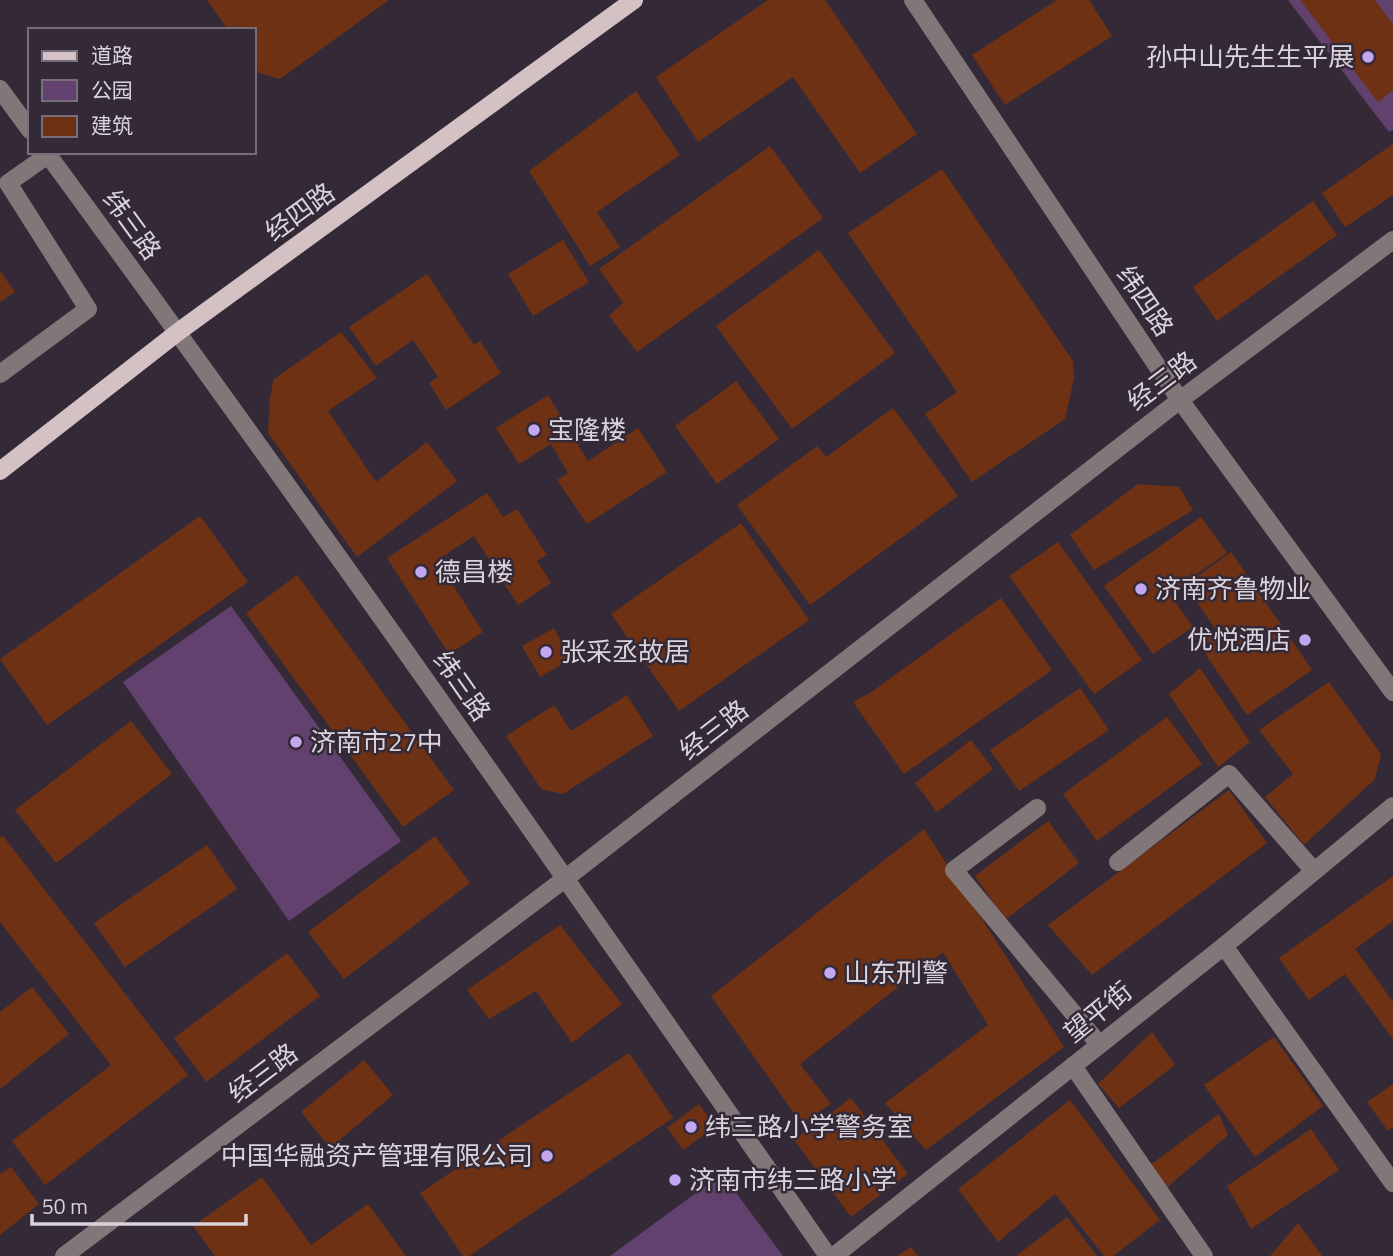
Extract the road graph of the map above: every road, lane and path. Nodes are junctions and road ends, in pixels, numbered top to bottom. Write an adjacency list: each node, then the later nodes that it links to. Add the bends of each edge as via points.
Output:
1 (635, 0): 7 (main road, 经四路)
2 (913, 0): 9 (street, 纬四路)
3 (0, 89): 4 (street)
4 (28, 127)
5 (47, 154): 7 (street, 纬三路); 8 (street, via 8,183 88,309)
6 (1393, 240): 9 (street, 经三路)
7 (178, 332): 10 (main road, 经四路); 16 (street, 纬三路)
8 (0, 374)
9 (1180, 400): 11 (street, 纬四路); 16 (street, 经三路)
10 (0, 471)
11 (1393, 691)
12 (1393, 806): 15 (street, 望平街)
13 (1037, 808): 18 (street, via 954,870)
14 (1118, 862): 15 (street, via 1229,774)
15 (1314, 871): 17 (street, 望平街)
16 (566, 878): 21 (street, 经三路); 23 (street, 纬三路)
17 (1224, 946): 18 (street, 望平街); 20 (street)
18 (1099, 1044): 19 (street, 望平街)
19 (1073, 1066): 24 (street, 望平街); 25 (street)
20 (1393, 1183)
21 (87, 1249): 22 (street, 经三路)
22 (64, 1256)
23 (828, 1256)
24 (834, 1256)
25 (1204, 1256)

